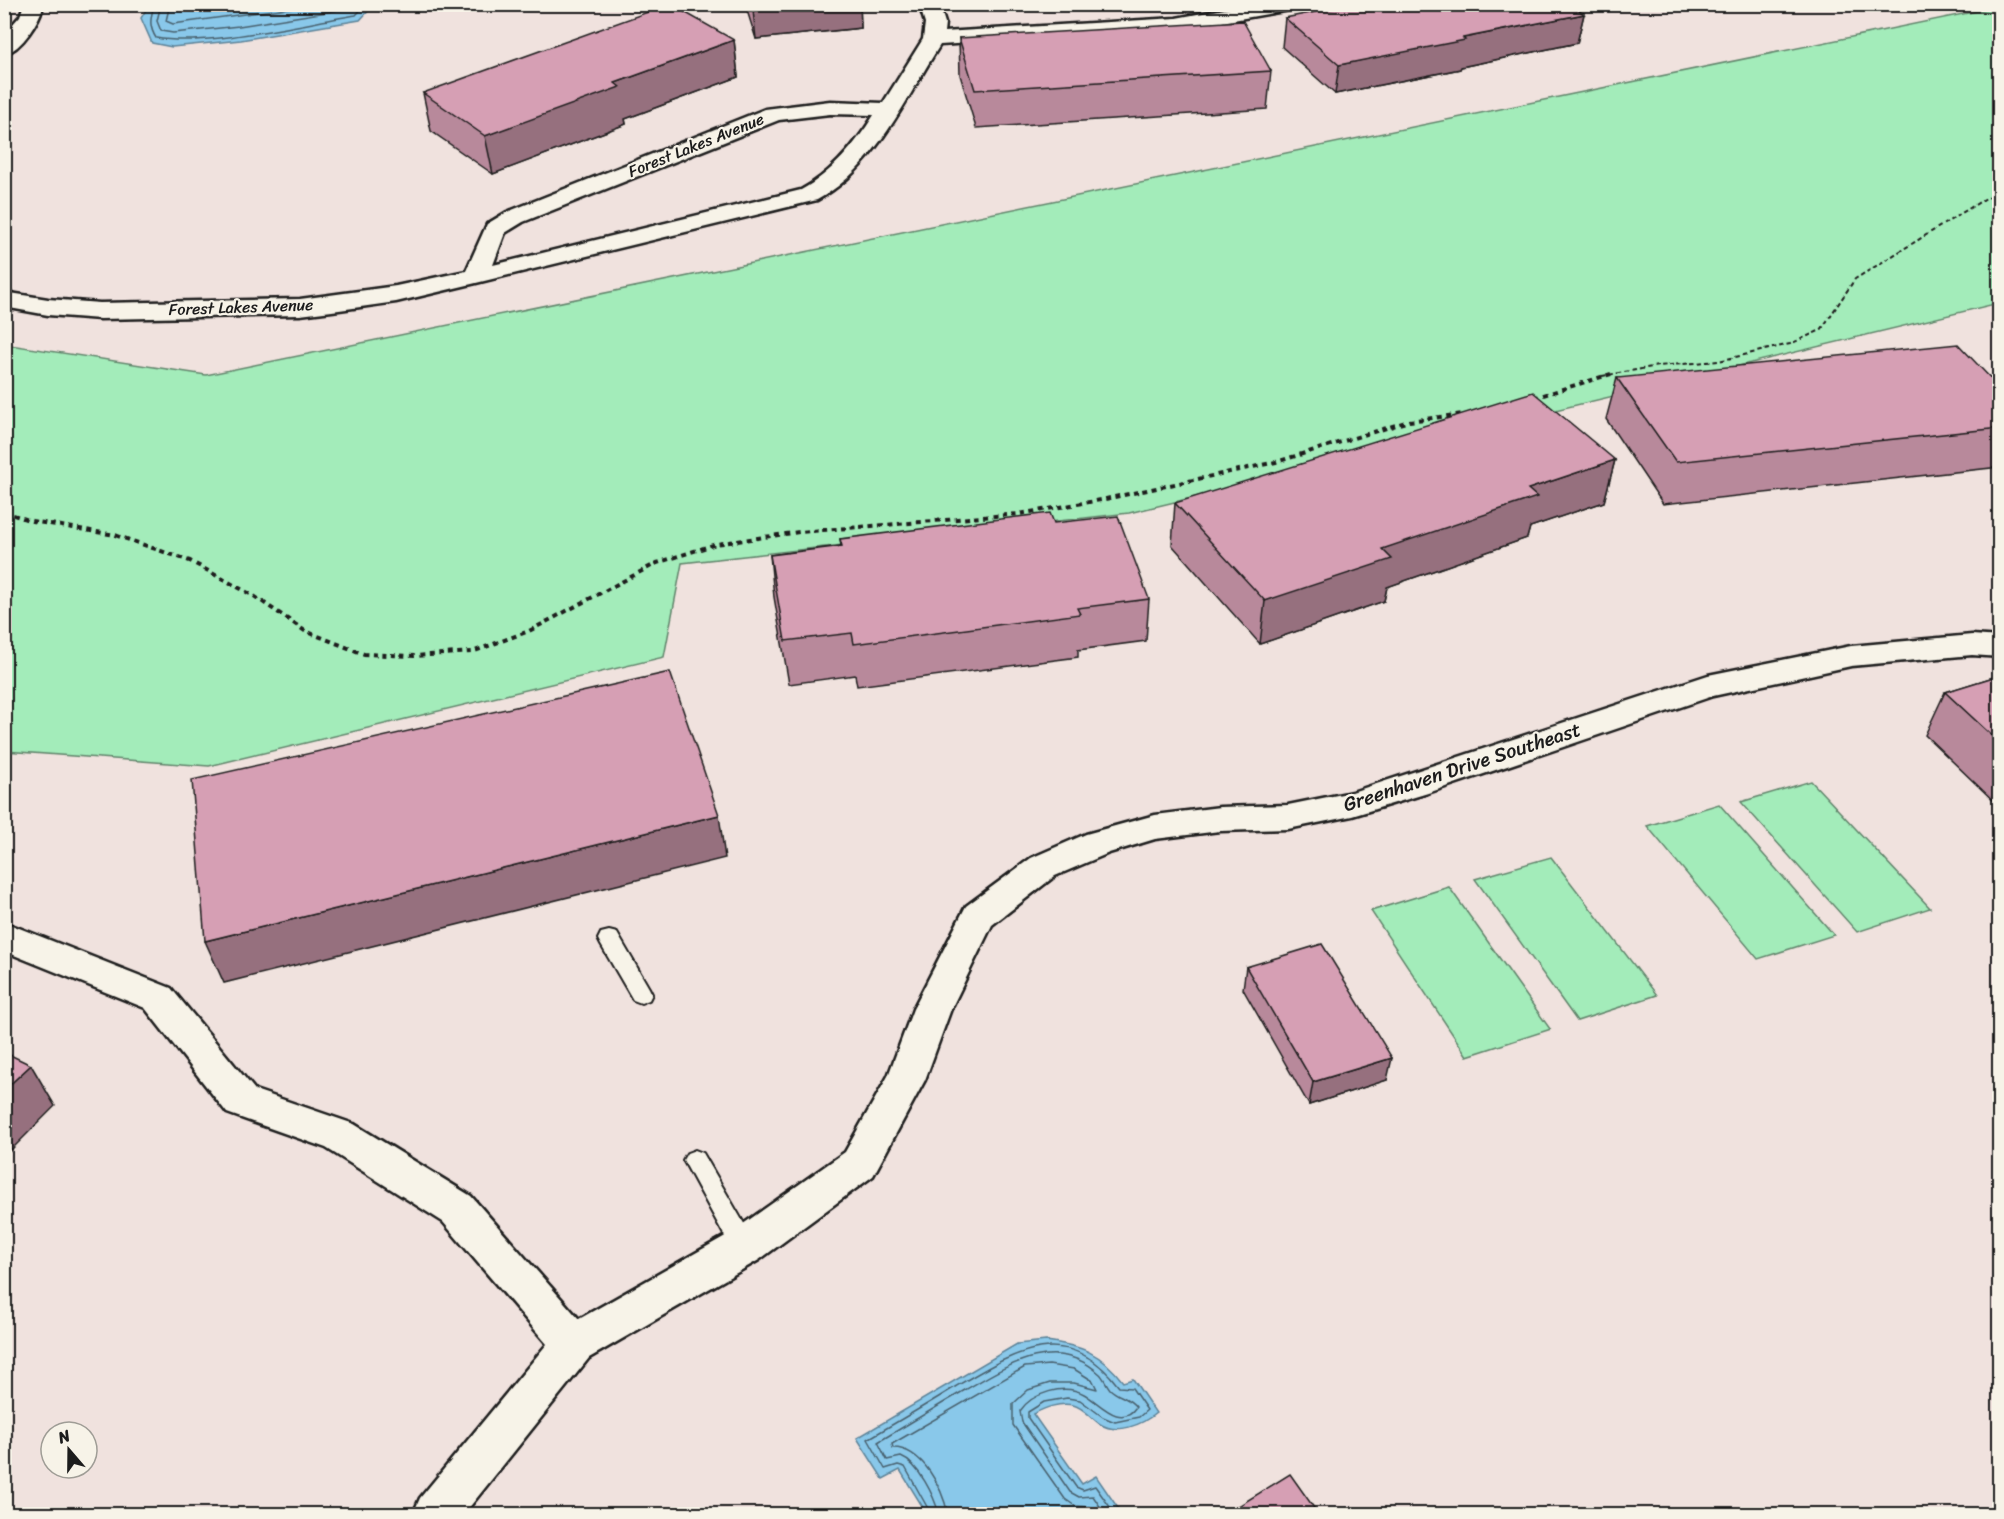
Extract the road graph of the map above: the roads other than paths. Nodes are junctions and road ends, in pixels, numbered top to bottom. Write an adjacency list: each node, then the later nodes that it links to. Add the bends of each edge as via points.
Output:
1 (24, 4): 5 (street)
2 (34, 4): 7 (street, via 30,17)
3 (929, 4): 6 (street, via 935,23)
4 (1290, 4): 6 (street, via 1176,24)
5 (4, 20)
6 (933, 39): 8 (street, Forest Lakes Avenue)
7 (4, 48)
8 (887, 110): 9 (street, Forest Lakes Avenue, via 863,149 837,177 813,194); 9 (street, Forest Lakes Avenue, via 852,105 773,114 526,212 495,229)
9 (476, 276): 10 (street, Forest Lakes Avenue, via 396,294 300,307 100,311)
10 (4, 299)
11 (2000, 647): 16 (street, Greenhaven Drive Southeast, via 1972,645 1851,656 1708,686 1352,804 1288,817 1220,819 1155,827 1098,843 1043,867 979,916 932,1009 906,1080 859,1164)
12 (4, 936): 17 (street, via 159,998 241,1102 340,1136 457,1209)
13 (609, 939): 14 (lane)
14 (641, 994)
15 (695, 1160): 16 (lane)
16 (744, 1247): 17 (street, Greenhaven Drive Southeast)
17 (574, 1344): 18 (street, Greenhaven Drive Southeast)
18 (436, 1515)

